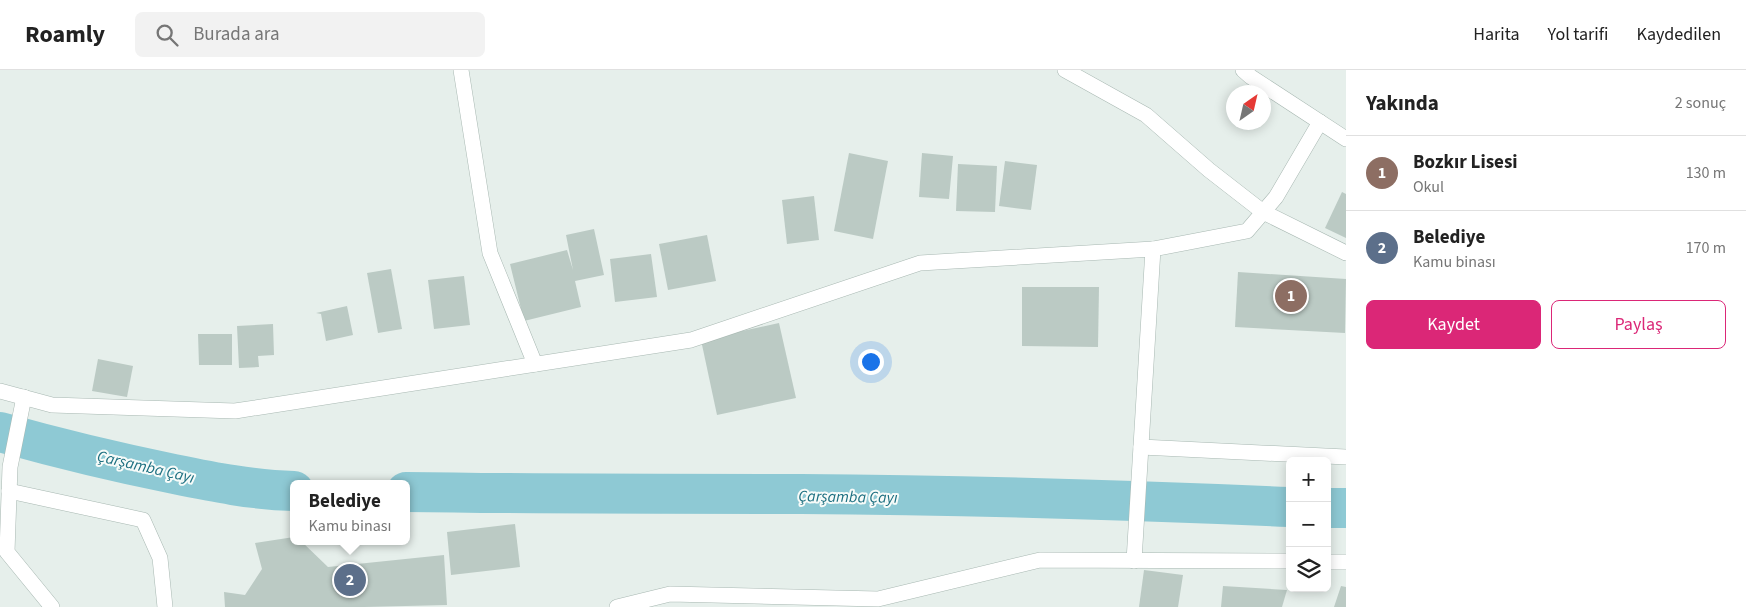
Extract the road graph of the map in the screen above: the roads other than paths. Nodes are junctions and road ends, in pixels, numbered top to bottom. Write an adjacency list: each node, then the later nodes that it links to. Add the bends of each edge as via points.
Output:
1 (461, 70): 9 (street, via 490,252)
2 (1065, 70): 6 (street, via 1146,115)
3 (1243, 70): 4 (street)
4 (1320, 122): 5 (street); 6 (street)
5 (1346, 139)
6 (1264, 212): 7 (street, via 1247,231); 8 (street)
7 (1153, 249): 9 (street, via 920,263 691,340); 12 (street)
8 (1346, 253)
9 (535, 364): 11 (street, via 235,411 52,405)
10 (0, 391): 11 (street)
11 (24, 398): 14 (street, via 10,467)
12 (1141, 447): 13 (street); 15 (street)
13 (1346, 457)
14 (9, 490): 19 (street, via 7,552); 20 (street, via 143,520 160,558)
15 (1134, 561): 16 (street); 21 (street, via 1040,560 878,599 670,594)
16 (1286, 562)
17 (1331, 562): 18 (street)
18 (1346, 562)
19 (52, 607)
20 (165, 607)
21 (617, 607)

